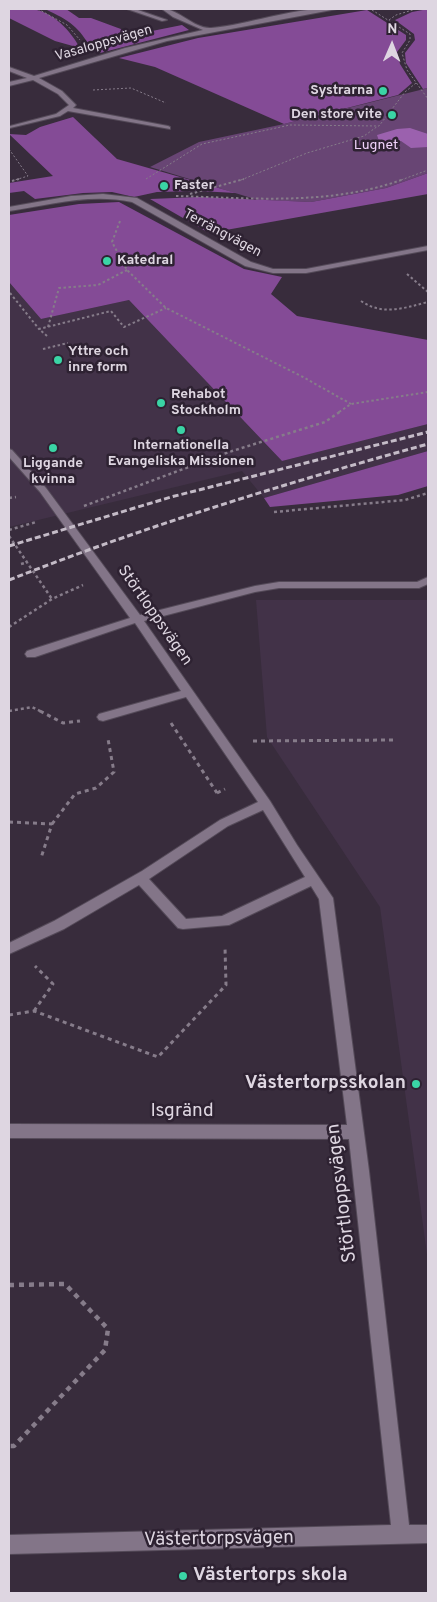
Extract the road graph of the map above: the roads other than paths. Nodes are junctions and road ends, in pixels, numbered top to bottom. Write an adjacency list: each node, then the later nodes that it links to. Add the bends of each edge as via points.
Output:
1 (130, 9): 4 (street, Vasaloppsvägen)
2 (166, 9): 5 (street, Vasaloppsvägen)
3 (334, 9): 5 (street, Vasaloppsvägen)
4 (164, 20)
5 (208, 30): 7 (street, Vasaloppsvägen, via 92,59)
6 (9, 69): 7 (street)
7 (35, 78): 8 (street, Vasaloppsvägen); 9 (street, via 66,95 73,105)
8 (9, 84)
9 (67, 109): 10 (street, via 58,115); 11 (street)
10 (12, 127)
11 (168, 128)
12 (9, 209): 13 (street, Terrängvägen, via 90,196 118,196 134,200 248,264 273,271 306,271)
13 (428, 248)
14 (9, 452): 16 (street, Störtloppsvägen, via 62,515)
15 (428, 580): 16 (street, via 419,585 279,585)
16 (136, 619): 17 (street); 18 (street, Störtloppsvägen)
17 (31, 654)
18 (188, 694): 19 (street); 20 (street, Störtloppsvägen)
19 (103, 717)
20 (266, 804): 21 (street, via 233,819); 22 (street, Störtloppsvägen)
21 (140, 878): 22 (street, via 183,924 224,921); 23 (street, via 59,925)
22 (313, 879): 25 (street, Störtloppsvägen, via 326,898)
23 (12, 947)
24 (9, 1131): 25 (street, Isgränd)
25 (355, 1132): 27 (street, Störtloppsvägen)
26 (428, 1534): 27 (street, Västertorpsvägen)
27 (401, 1535): 28 (street, Västertorpsvägen)
28 (9, 1545)

